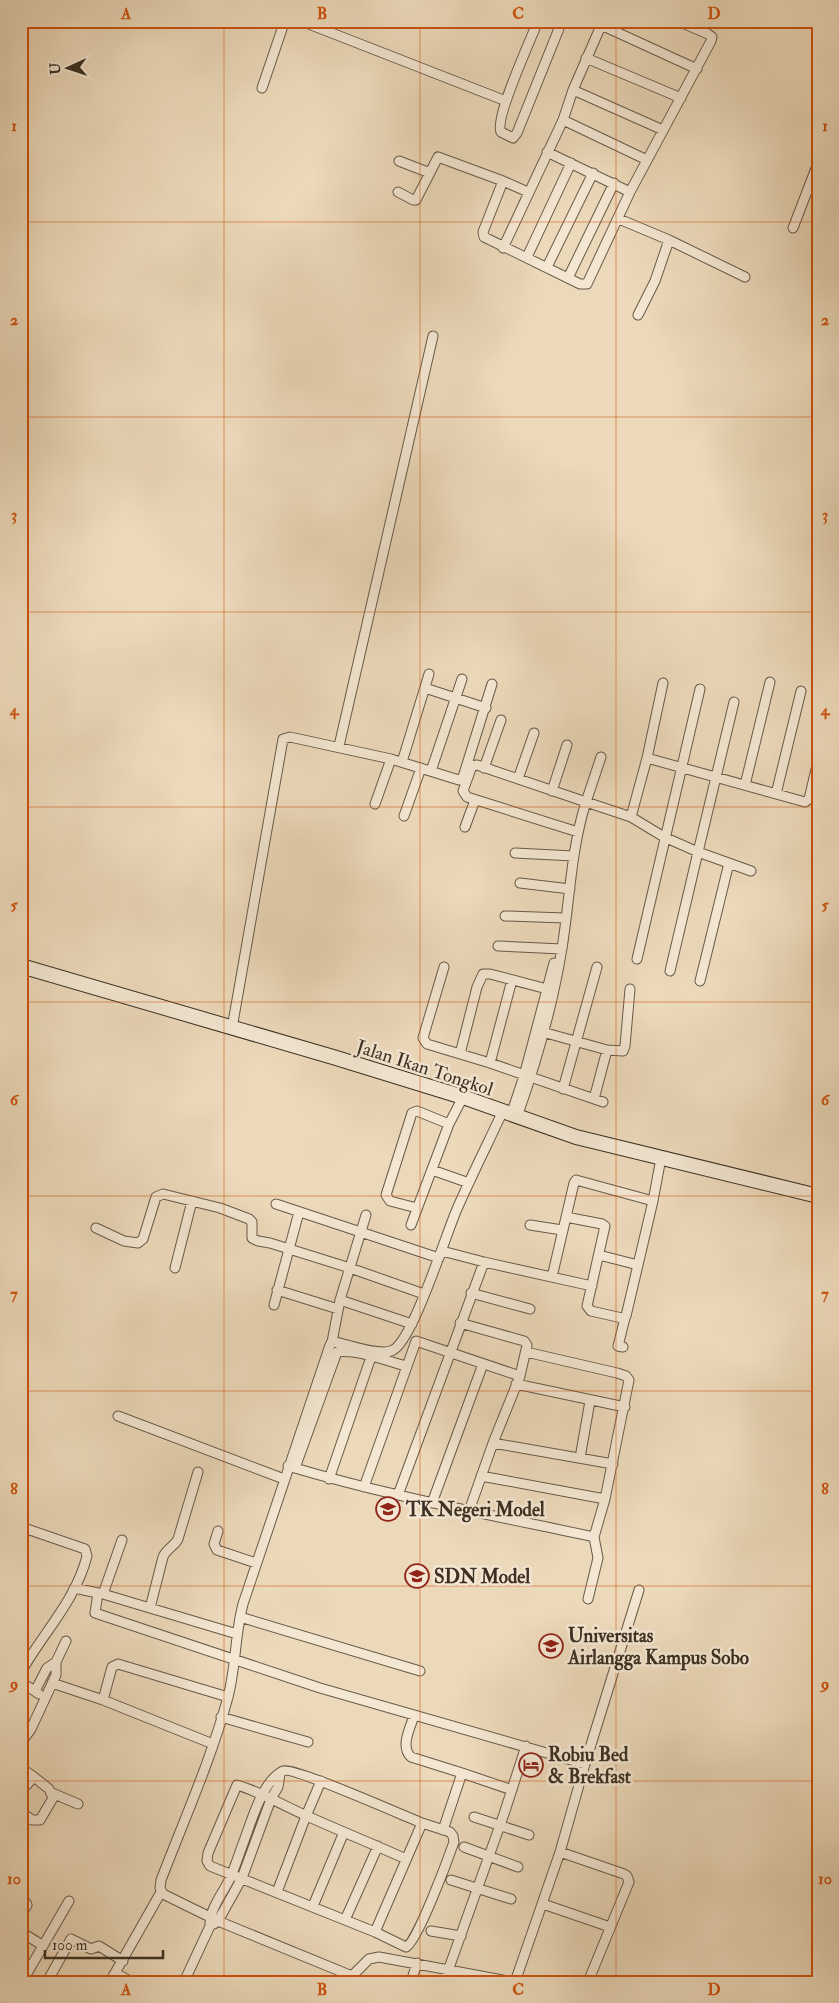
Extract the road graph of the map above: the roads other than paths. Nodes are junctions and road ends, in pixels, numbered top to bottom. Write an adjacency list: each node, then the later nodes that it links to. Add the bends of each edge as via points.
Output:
1 (271, 21): 7 (street)
2 (301, 21): 13 (street)
3 (538, 21): 13 (street)
4 (562, 21): 13 (street, via 514,138 499,129)
5 (678, 21): 9 (street, via 712,38)
6 (602, 23): 8 (street); 9 (street)
7 (286, 24): 10 (street)
8 (586, 58): 11 (street); 12 (street)
9 (697, 69): 12 (street)
10 (262, 88)
11 (573, 90): 14 (street); 15 (street)
12 (681, 98): 15 (street)
13 (506, 101)
14 (563, 120): 16 (street); 17 (street)
15 (663, 130): 17 (street)
16 (547, 152): 19 (street); 26 (street)
17 (647, 160): 27 (street)
18 (399, 161): 21 (street)
19 (571, 163): 22 (street); 32 (street)
20 (818, 163): 29 (street)
21 (430, 173): 23 (street, via 435,160 442,157); 25 (street, via 416,200)
22 (593, 173): 24 (street); 33 (street)
23 (503, 181): 26 (street); 31 (street, via 483,236)
24 (614, 183): 27 (street); 35 (street)
25 (398, 192)
26 (528, 192): 31 (street)
27 (630, 192): 28 (street)
28 (619, 219): 30 (street); 35 (street, via 587,284)
29 (793, 228)
30 (668, 240): 34 (street); 36 (street, via 655,281)
31 (503, 248): 32 (street)
32 (528, 257): 33 (street)
33 (547, 267): 35 (street)
34 (746, 277)
35 (568, 278)
36 (638, 314)
37 (433, 336): 52 (street)
38 (429, 674): 43 (street)
39 (462, 679): 46 (street)
40 (770, 682): 64 (street)
41 (663, 683): 55 (street)
42 (492, 684): 48 (street)
43 (425, 688): 46 (street); 57 (street)
44 (700, 689): 58 (street)
45 (801, 691): 66 (street)
46 (455, 698): 48 (street); 61 (street)
47 (734, 702): 62 (street)
48 (486, 708): 61 (street, via 461,779 453,780)
49 (501, 720): 60 (street)
50 (534, 733): 63 (street)
51 (567, 745): 65 (street)
52 (340, 746): 54 (street); 95 (street, via 290,737 283,739)
53 (601, 757): 68 (street)
54 (391, 758): 57 (street); 69 (street)
55 (648, 758): 58 (street); 71 (street)
56 (818, 761): 66 (street, via 805,802)
57 (402, 762): 59 (street)
58 (682, 767): 62 (street); 74 (street)
59 (421, 768): 61 (street); 70 (street)
60 (484, 768): 63 (street); 67 (street, via 472,766 465,783 463,791)
61 (432, 771)
62 (715, 776): 64 (street); 75 (street)
63 (518, 779): 65 (street)
64 (746, 785): 66 (street)
65 (552, 791): 68 (street)
66 (776, 794)
67 (475, 800): 72 (street); 73 (street)
68 (586, 802): 71 (street); 73 (street)
69 (375, 804)
70 (404, 816)
71 (631, 817): 74 (street)
72 (465, 827)
73 (578, 832): 77 (street)
74 (664, 837): 75 (street); 86 (street)
75 (698, 852): 78 (street); 90 (street)
76 (515, 853): 77 (street)
77 (574, 856): 81 (street)
78 (729, 863): 79 (street); 92 (street)
79 (751, 870)
80 (520, 883): 81 (street)
81 (570, 889): 83 (street)
82 (504, 916): 83 (street)
83 (565, 918): 85 (street)
84 (498, 946): 85 (street)
85 (561, 947): 94 (street)
86 (637, 959)
87 (21, 966): 95 (street, Jalan Ikan Tongkol)
88 (444, 967): 99 (street, via 424,1042)
89 (597, 967): 97 (street)
90 (670, 971)
91 (512, 980): 94 (street); 99 (street, via 490,974 481,976); 100 (street)
92 (700, 981)
93 (630, 989): 98 (street, via 624,1049 620,1052)
94 (550, 990): 96 (street)
95 (232, 1028): 103 (street, Jalan Ikan Tongkol)
96 (539, 1031): 97 (street); 101 (street)
97 (577, 1040): 98 (street); 102 (street)
98 (607, 1050): 102 (street, via 599,1101)
99 (460, 1054): 100 (street)
100 (490, 1063): 101 (street)
101 (527, 1077): 102 (street); 104 (street)
102 (563, 1089)
103 (462, 1097): 104 (street, Jalan Ikan Tongkol); 105 (street)
104 (510, 1115): 106 (street, Jalan Ikan Tongkol, via 576,1137); 108 (street)
105 (449, 1124): 107 (street); 113 (street, via 417,1111 412,1113 386,1195 390,1201)
106 (661, 1158): 109 (street, Jalan Ikan Tongkol); 111 (street)
107 (432, 1170): 108 (street); 113 (street)
108 (469, 1183): 123 (street)
109 (818, 1196)
110 (192, 1201): 119 (street, via 158,1195 142,1240 138,1243 124,1241); 122 (street, via 249,1219 252,1238); 127 (street)
111 (653, 1201): 116 (street, via 578,1179 574,1183); 126 (street)
112 (276, 1204): 114 (street)
113 (417, 1208): 117 (street)
114 (299, 1212): 121 (street); 122 (street)
115 (366, 1216): 121 (street)
116 (566, 1217): 120 (street); 124 (street, via 604,1225 606,1229)
117 (411, 1225)
118 (530, 1225): 120 (street)
119 (96, 1228)
120 (562, 1230): 129 (street)
121 (361, 1233): 123 (street); 128 (street)
122 (289, 1248): 128 (street); 131 (street)
123 (440, 1255): 125 (street); 133 (street)
124 (600, 1255): 126 (street); 130 (street)
125 (484, 1262): 129 (street); 132 (street)
126 (638, 1265): 137 (street)
127 (175, 1268)
128 (350, 1268): 133 (street); 134 (street)
129 (552, 1277): 130 (street)
130 (592, 1286): 137 (street, via 588,1309)
131 (277, 1290): 134 (street); 135 (street)
132 (472, 1293): 136 (street); 138 (street)
133 (424, 1294): 139 (street)
134 (339, 1304): 139 (street); 140 (street)
135 (274, 1305)
136 (530, 1308)
137 (625, 1318): 141 (street, via 618,1346)
138 (460, 1323): 142 (street); 143 (street, via 524,1341)
139 (412, 1324): 140 (street, via 398,1347 389,1352)
140 (332, 1342): 154 (street)
141 (623, 1347)
142 (450, 1352): 145 (street); 146 (street, via 416,1341); 160 (street)
143 (526, 1352): 147 (street); 149 (street, via 626,1376 629,1380)
144 (371, 1357): 146 (street); 154 (street, via 337,1352); 158 (street)
145 (483, 1364): 147 (street); 162 (street)
146 (406, 1366): 159 (street)
147 (518, 1380): 148 (street); 151 (street)
148 (590, 1400): 149 (street); 152 (street)
149 (625, 1407): 153 (street)
150 (118, 1416): 157 (street)
151 (493, 1443): 152 (street); 156 (street)
152 (580, 1458): 153 (street)
153 (613, 1464): 161 (street)
154 (291, 1467): 157 (street); 158 (street)
155 (198, 1472): 173 (street, via 178,1539 163,1557)
156 (481, 1476): 161 (street); 163 (street)
157 (284, 1479): 168 (street)
158 (329, 1479): 159 (street)
159 (364, 1487): 160 (street)
160 (398, 1495): 162 (street)
161 (606, 1499): 166 (street)
162 (432, 1503): 163 (street)
163 (470, 1510): 166 (street)
164 (27, 1529): 169 (street, via 87,1551)
165 (218, 1531): 168 (street, via 214,1544 217,1550)
166 (594, 1537): 172 (street, via 598,1554)
167 (122, 1540): 171 (street)
168 (256, 1563): 174 (street)
169 (74, 1588): 171 (street); 178 (street, via 57,1618)
170 (640, 1590): 196 (street)
171 (100, 1594): 173 (street); 177 (street, via 95,1613)
172 (588, 1599)
173 (150, 1608): 175 (street)
174 (240, 1617): 175 (street); 180 (street)
175 (238, 1634): 177 (street)
176 (66, 1641): 179 (street)
177 (235, 1661): 186 (street); 188 (street)
178 (24, 1662): 181 (street)
179 (56, 1662): 183 (street); 184 (street, via 47,1668)
180 (420, 1671)
181 (21, 1672)
182 (21, 1682): 184 (street)
183 (52, 1683): 185 (street); 187 (street)
184 (35, 1691): 185 (street)
185 (45, 1698): 191 (street)
186 (228, 1698): 187 (street, via 118,1664 112,1667); 189 (street)
187 (103, 1700): 194 (street)
188 (414, 1716): 195 (street); 198 (street, via 405,1747 408,1754)
189 (221, 1717): 192 (street); 194 (street)
190 (21, 1721): 191 (street)
191 (31, 1729): 193 (street)
192 (308, 1742)
193 (21, 1743)
194 (213, 1744): 226 (street, via 160,1880)
195 (526, 1746): 196 (street); 202 (street)
196 (584, 1764): 218 (street)
197 (21, 1768): 200 (street)
198 (462, 1773): 202 (street); 213 (street)
199 (280, 1774): 201 (street, via 289,1770); 205 (street, via 270,1780); 206 (street, via 278,1787)
200 (34, 1777): 203 (street); 204 (street)
201 (322, 1781): 209 (street); 211 (street)
202 (512, 1790): 212 (street)
203 (21, 1791)
204 (52, 1793): 207 (street); 208 (street, via 52,1801 40,1820 32,1820)
205 (262, 1795): 206 (street); 222 (street); 222 (street, via 235,1786 208,1853 210,1866)
206 (271, 1799): 209 (street); 223 (street)
207 (78, 1804)
208 (21, 1812)
209 (306, 1816): 214 (street); 227 (street)
210 (474, 1817): 212 (street)
211 (422, 1823): 213 (street); 220 (street)
212 (500, 1825): 215 (street); 219 (street)
213 (443, 1830): 238 (street, via 453,1836 454,1842 409,1947)
214 (344, 1832): 216 (street); 232 (street)
215 (529, 1835)
216 (378, 1846): 220 (street); 234 (street)
217 (464, 1847): 219 (street)
218 (560, 1852): 231 (street); 236 (street, via 627,1876 629,1882)
219 (489, 1856): 221 (street); 225 (street)
220 (406, 1859): 238 (street)
221 (518, 1866)
222 (232, 1875): 223 (street); 235 (street)
223 (242, 1878): 227 (street); 235 (street)
224 (451, 1880): 225 (street)
225 (478, 1888): 228 (street); 240 (street)
226 (161, 1892): 235 (street); 242 (street)
227 (277, 1892): 232 (street)
228 (511, 1899)
229 (21, 1900): 233 (street, via 27,1905)
230 (69, 1901): 241 (street)
231 (543, 1904): 236 (street); 254 (street)
232 (312, 1906): 234 (street)
233 (21, 1916)
234 (345, 1920): 238 (street)
235 (213, 1922): 246 (street); 251 (street)
236 (610, 1927): 255 (street)
237 (21, 1932): 241 (street)
238 (375, 1932)
239 (431, 1932): 240 (street)
240 (461, 1936): 244 (street)
241 (42, 1945): 247 (street)
242 (123, 1961): 245 (street); 248 (street, via 99,1946 91,1948 71,1939)
243 (416, 1963): 244 (street); 246 (street, via 374,1957); 252 (street)
244 (449, 1969): 253 (street); 254 (street)
245 (115, 1973): 249 (street); 250 (street)
246 (351, 1979)
247 (22, 1982)
248 (47, 1982)
249 (110, 1982)
250 (132, 1982)
251 (184, 1982)
252 (411, 1982)
253 (444, 1982)
254 (514, 1982)
255 (588, 1982)

